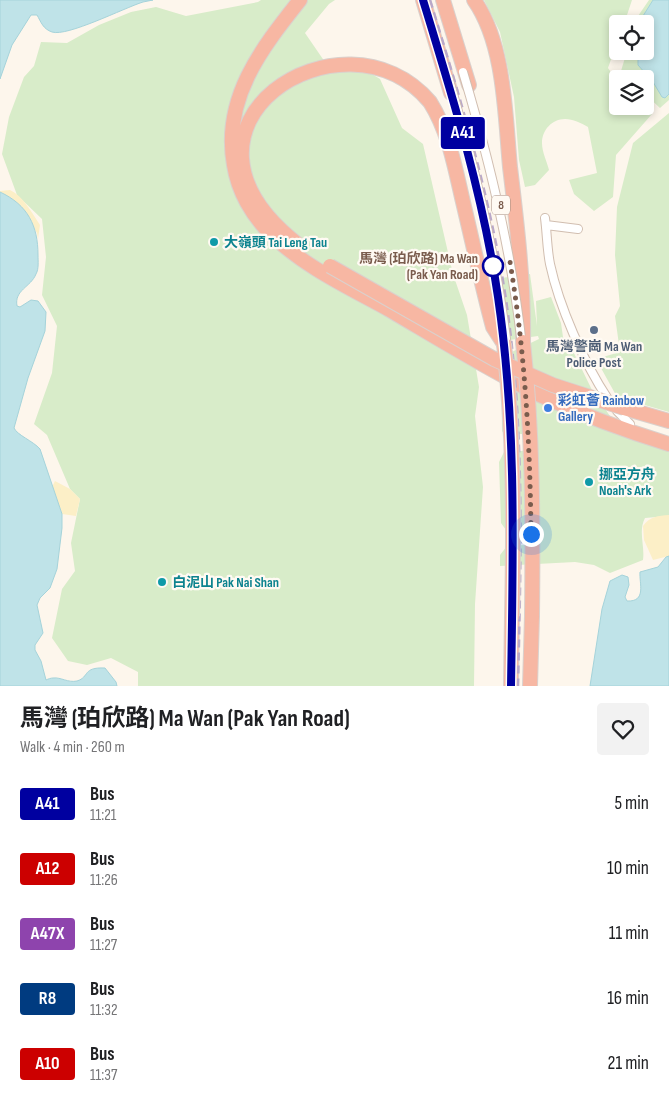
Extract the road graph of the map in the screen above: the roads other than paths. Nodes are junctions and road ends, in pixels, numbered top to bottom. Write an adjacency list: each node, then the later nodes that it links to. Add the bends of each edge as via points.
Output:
1 (300, 0): 7 (highway, via 257,60 241,90 232,121)
2 (424, 0): 11 (highway, 8, bridge, via 481,204); 17 (street, bridge, via 477,175 506,344 516,486)
3 (442, 0): 10 (highway, 8, bridge, via 499,200); 18 (street, bridge, via 498,200 522,342 531,486)
4 (474, 0): 10 (highway, bridge, via 489,30 502,90 519,245)
5 (384, 59): 11 (highway, via 420,87 442,125 493,327)
6 (277, 73): 7 (highway, via 251,107)
7 (237, 142): 9 (highway, via 251,189 260,206 289,238)
8 (578, 229): 12 (street, via 546,221 549,261 561,301)
9 (327, 270): 14 (highway, bridge, via 512,368 553,385); 16 (highway, bridge, via 491,369 544,396 616,427)
10 (523, 342): 18 (highway, 8, bridge, via 533,486)
11 (504, 344): 17 (highway, 8, bridge, via 513,458)
12 (608, 399)
13 (616, 411): 15 (street)
14 (669, 422)
15 (630, 424)
16 (669, 444)
17 (512, 686)
18 (529, 686)

